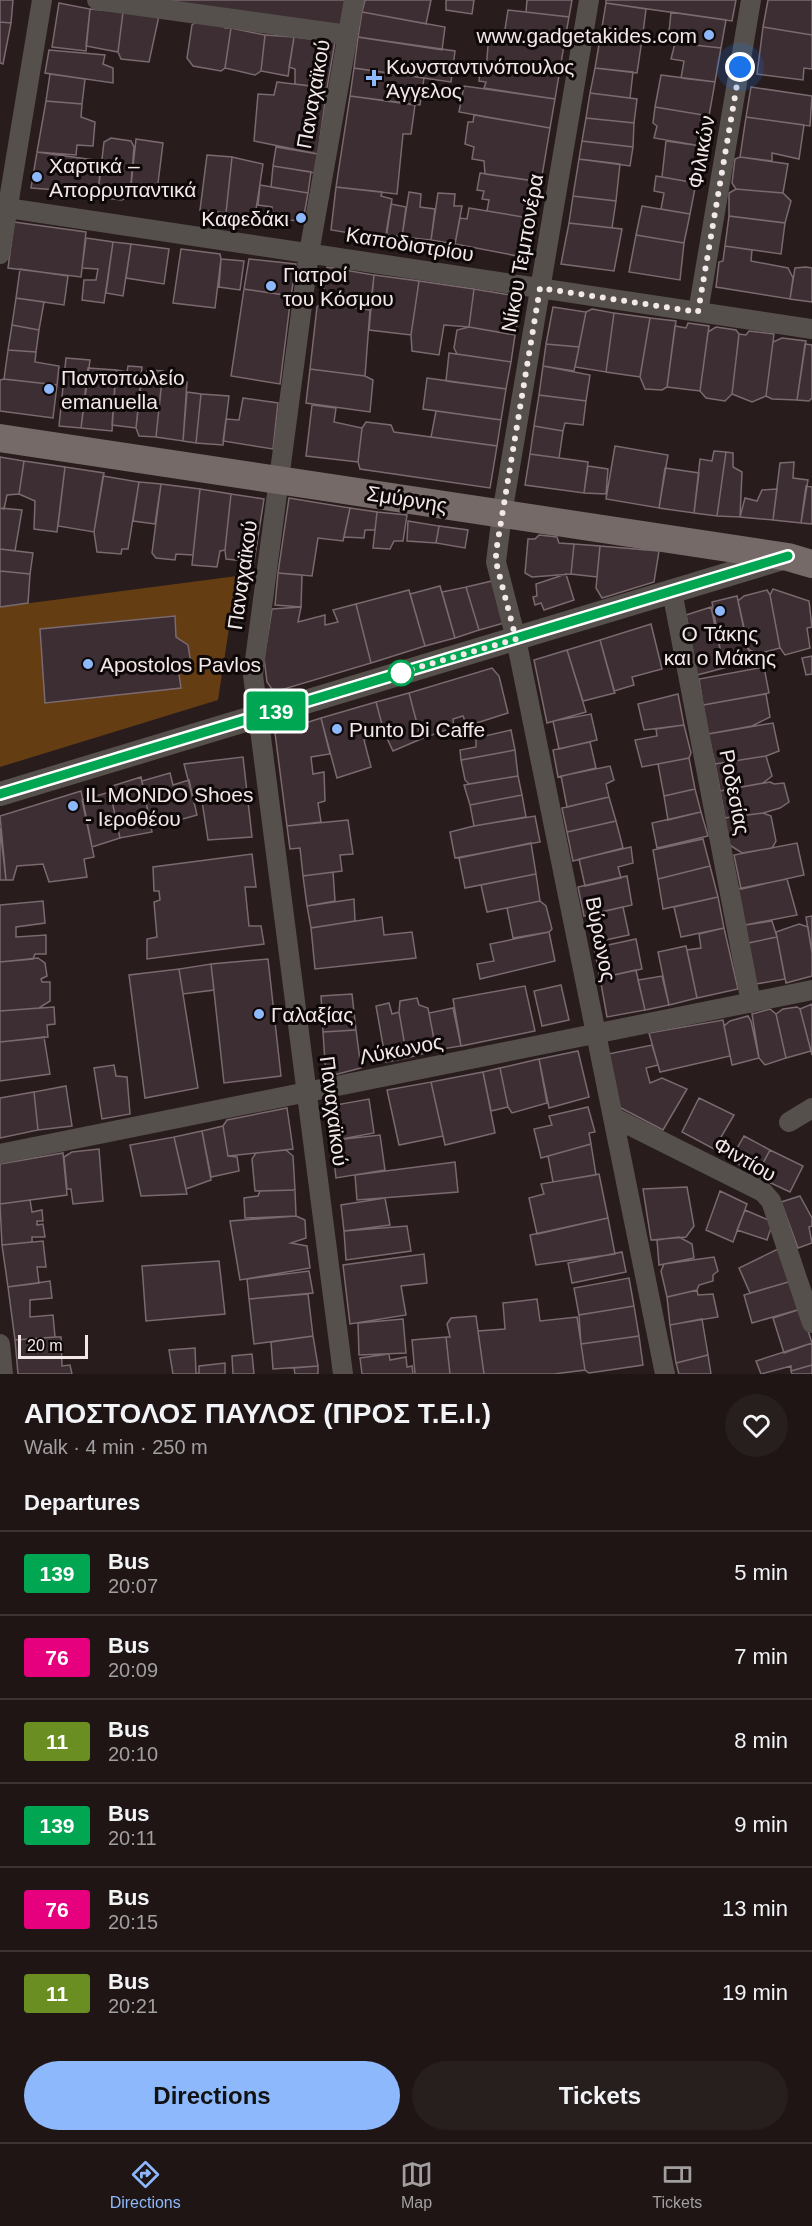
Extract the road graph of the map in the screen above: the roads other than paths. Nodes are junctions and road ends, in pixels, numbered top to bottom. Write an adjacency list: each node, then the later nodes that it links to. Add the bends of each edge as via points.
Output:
1 (42, 0): 7 (street)
2 (97, 0): 6 (street)
3 (354, 0): 6 (street, Παναχαϊκού)
4 (589, 0): 10 (street, Νίκου Τεμπονέρα)
5 (751, 0): 11 (street, Φιλικών)
6 (348, 35): 9 (street, Παναχαϊκού)
7 (4, 207): 8 (street); 9 (street, Καποδιστρίου)
8 (0, 254)
9 (309, 254): 10 (street, Καποδιστρίου); 14 (street, Παναχαϊκού)
10 (540, 288): 11 (street, Καποδιστρίου); 15 (street, Νίκου Τεμπονέρα)
11 (698, 312): 12 (street, Καποδιστρίου)
12 (812, 329)
13 (0, 438): 14 (main road, Σμύρνης)
14 (279, 480): 15 (main road, Σμύρνης); 19 (street, Παναχαϊκού, via 254,659)
15 (502, 514): 16 (main road, Σμύρνης); 18 (street, Βύρωνος, via 496,562)
16 (800, 560): 17 (street)
17 (672, 591): 18 (street); 22 (street, Ροδεσίας)
18 (516, 639): 19 (street); 23 (street, Βύρωνος)
19 (259, 716): 20 (street); 24 (street, Παναχαϊκού)
20 (0, 794)
21 (812, 990): 22 (street, Λύκωνος)
22 (751, 1003): 23 (street, Λύκωνος)
23 (595, 1035): 24 (street, Λύκωνος); 26 (street, Βύρωνος)
24 (308, 1093): 28 (street, Λύκωνος); 33 (street, Παναχαϊκού)
25 (812, 1108): 27 (street)
26 (613, 1117): 29 (street, Φιντίου, via 763,1192 771,1201); 34 (street, Βύρωνος)
27 (789, 1122)
28 (0, 1154)
29 (805, 1281): 30 (street, Φιντίου)
30 (812, 1323)
31 (0, 1344): 32 (street)
32 (3, 1374)
33 (343, 1374)
34 (665, 1374)

